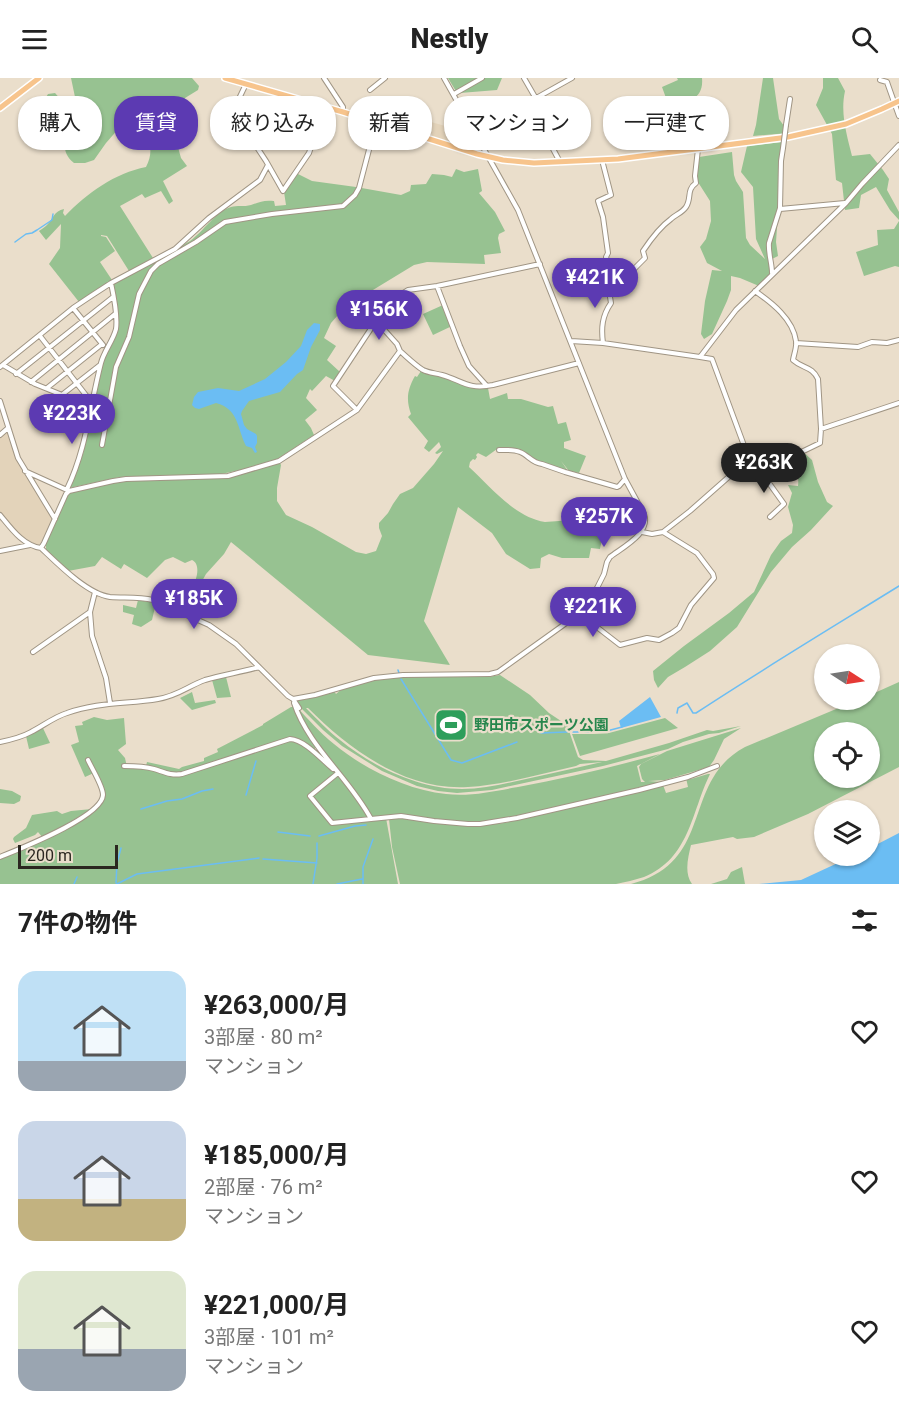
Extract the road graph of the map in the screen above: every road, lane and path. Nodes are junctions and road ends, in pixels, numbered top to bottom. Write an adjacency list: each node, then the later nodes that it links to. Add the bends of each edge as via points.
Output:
1 (39, 78): 18 (main road)
2 (225, 78): 10 (main road)
3 (324, 78): 20 (street)
4 (385, 78): 11 (street)
5 (444, 78): 12 (street)
6 (482, 78): 12 (street)
7 (524, 78): 14 (street)
8 (572, 78): 15 (street)
9 (880, 80): 17 (street, via 887,82)
10 (246, 84): 13 (main road); 34 (street, via 233,111)
11 (370, 90)
12 (454, 94): 31 (street)
13 (289, 96)
14 (534, 96)
15 (540, 96)
16 (790, 99): 36 (street, bridge, via 781,160)
17 (897, 102): 22 (street); 24 (main road, via 851,122 817,131)
18 (0, 108)
19 (336, 110): 20 (main road)
20 (343, 112): 21 (main road)
21 (348, 114)
22 (899, 116)
23 (432, 140): 31 (main road)
24 (729, 144)
25 (899, 145): 35 (street)
26 (310, 150): 34 (street, via 283,191)
27 (369, 150): 77 (street, via 359,188 343,206 225,222 158,264 139,294 129,337 118,361)
28 (553, 150): 33 (street)
29 (682, 150): 32 (main road)
30 (698, 150): 39 (street, via 696,183 690,188 687,206 652,238 643,251 645,258)
31 (489, 158): 33 (main road); 37 (street, via 518,210)
32 (602, 160): 33 (main road); 39 (street, via 611,195 598,201 606,257)
33 (560, 163)
34 (268, 165): 40 (street, via 260,180 175,249)
35 (846, 203): 36 (street); 38 (street)
36 (780, 209): 38 (street, via 768,248)
37 (540, 264): 41 (street); 51 (street)
38 (772, 275): 42 (street)
39 (620, 281): 52 (street, via 611,293 611,303 603,318)
40 (111, 283): 43 (street); 44 (street)
41 (437, 286): 47 (street, via 408,290 370,314); 67 (street, via 469,366)
42 (755, 291): 53 (street, via 779,310); 58 (street)
43 (114, 297): 45 (street); 46 (street)
44 (73, 308): 46 (street); 49 (street)
45 (115, 314): 48 (street); 56 (street, via 115,331)
46 (83, 320): 48 (street); 55 (street)
47 (376, 321): 57 (street); 73 (street, via 333,386)
48 (93, 332): 54 (street); 59 (street)
49 (40, 336): 55 (street); 62 (street)
50 (899, 340): 53 (street, via 858,347)
51 (571, 341): 52 (street); 60 (street)
52 (603, 343): 58 (street)
53 (796, 343): 75 (street, via 794,360 810,368 818,380)
54 (102, 344): 56 (street); 63 (street)
55 (49, 348): 59 (street); 64 (street)
56 (106, 349): 61 (street)
57 (400, 351): 67 (street, via 427,372 468,385); 73 (street)
58 (700, 357): 79 (street, via 712,359)
59 (58, 359): 63 (street); 65 (street)
60 (579, 363): 67 (street); 82 (street)
61 (101, 365): 66 (street); 72 (street)
62 (2, 366): 64 (street)
63 (67, 371): 66 (street); 68 (street)
64 (16, 374): 65 (street)
65 (31, 382): 68 (street)
66 (76, 383): 69 (street); 72 (street)
67 (488, 386)
68 (47, 388): 69 (street)
69 (63, 394): 72 (street)
70 (0, 401): 74 (street)
71 (899, 403): 75 (street)
72 (92, 405): 83 (street, via 82,451)
73 (357, 410): 83 (street, via 279,461 254,469 228,476 113,481)
74 (8, 428): 76 (street); 80 (street)
75 (821, 429): 81 (street, via 820,443)
76 (0, 435)
77 (102, 445)
78 (499, 450): 82 (street, via 519,452 538,464 617,487)
79 (749, 459): 81 (street, via 756,474); 88 (street)
80 (24, 471): 83 (street); 86 (street)
81 (761, 472): 85 (street, via 784,504)
82 (625, 479): 87 (street, via 646,519)
83 (67, 491): 86 (street)
84 (0, 515): 89 (street)
85 (770, 517)
86 (55, 519): 90 (street)
87 (642, 532): 88 (street); 94 (street, via 610,557 602,579)
88 (663, 532): 94 (street, via 697,553 714,578 691,604 679,628 659,640 647,638 620,645)
89 (31, 545): 90 (street); 91 (street)
90 (43, 545): 92 (street, via 61,567)
91 (0, 550)
92 (95, 592): 93 (street); 96 (street, via 110,597 143,598 171,607 236,644)
93 (90, 612): 95 (street); 98 (street, via 92,636)
94 (580, 614): 97 (street, via 498,672 374,678)
95 (33, 652)
96 (260, 668): 97 (street); 98 (street, via 206,680 158,699)
97 (293, 701): 99 (street); 101 (street)
98 (110, 703): 100 (street, via 67,713 29,734)
99 (299, 708)
100 (0, 742)
101 (318, 746): 102 (street); 106 (street)
102 (312, 751): 104 (street, via 302,742 290,739 182,774); 106 (street)
103 (88, 760): 108 (street, via 102,791 97,806 54,834)
104 (124, 766)
105 (717, 766): 107 (street, via 639,790 498,821 468,824 401,816)
106 (338, 773): 107 (street); 107 (street, via 310,796 332,823)
107 (371, 819)
108 (0, 856)

